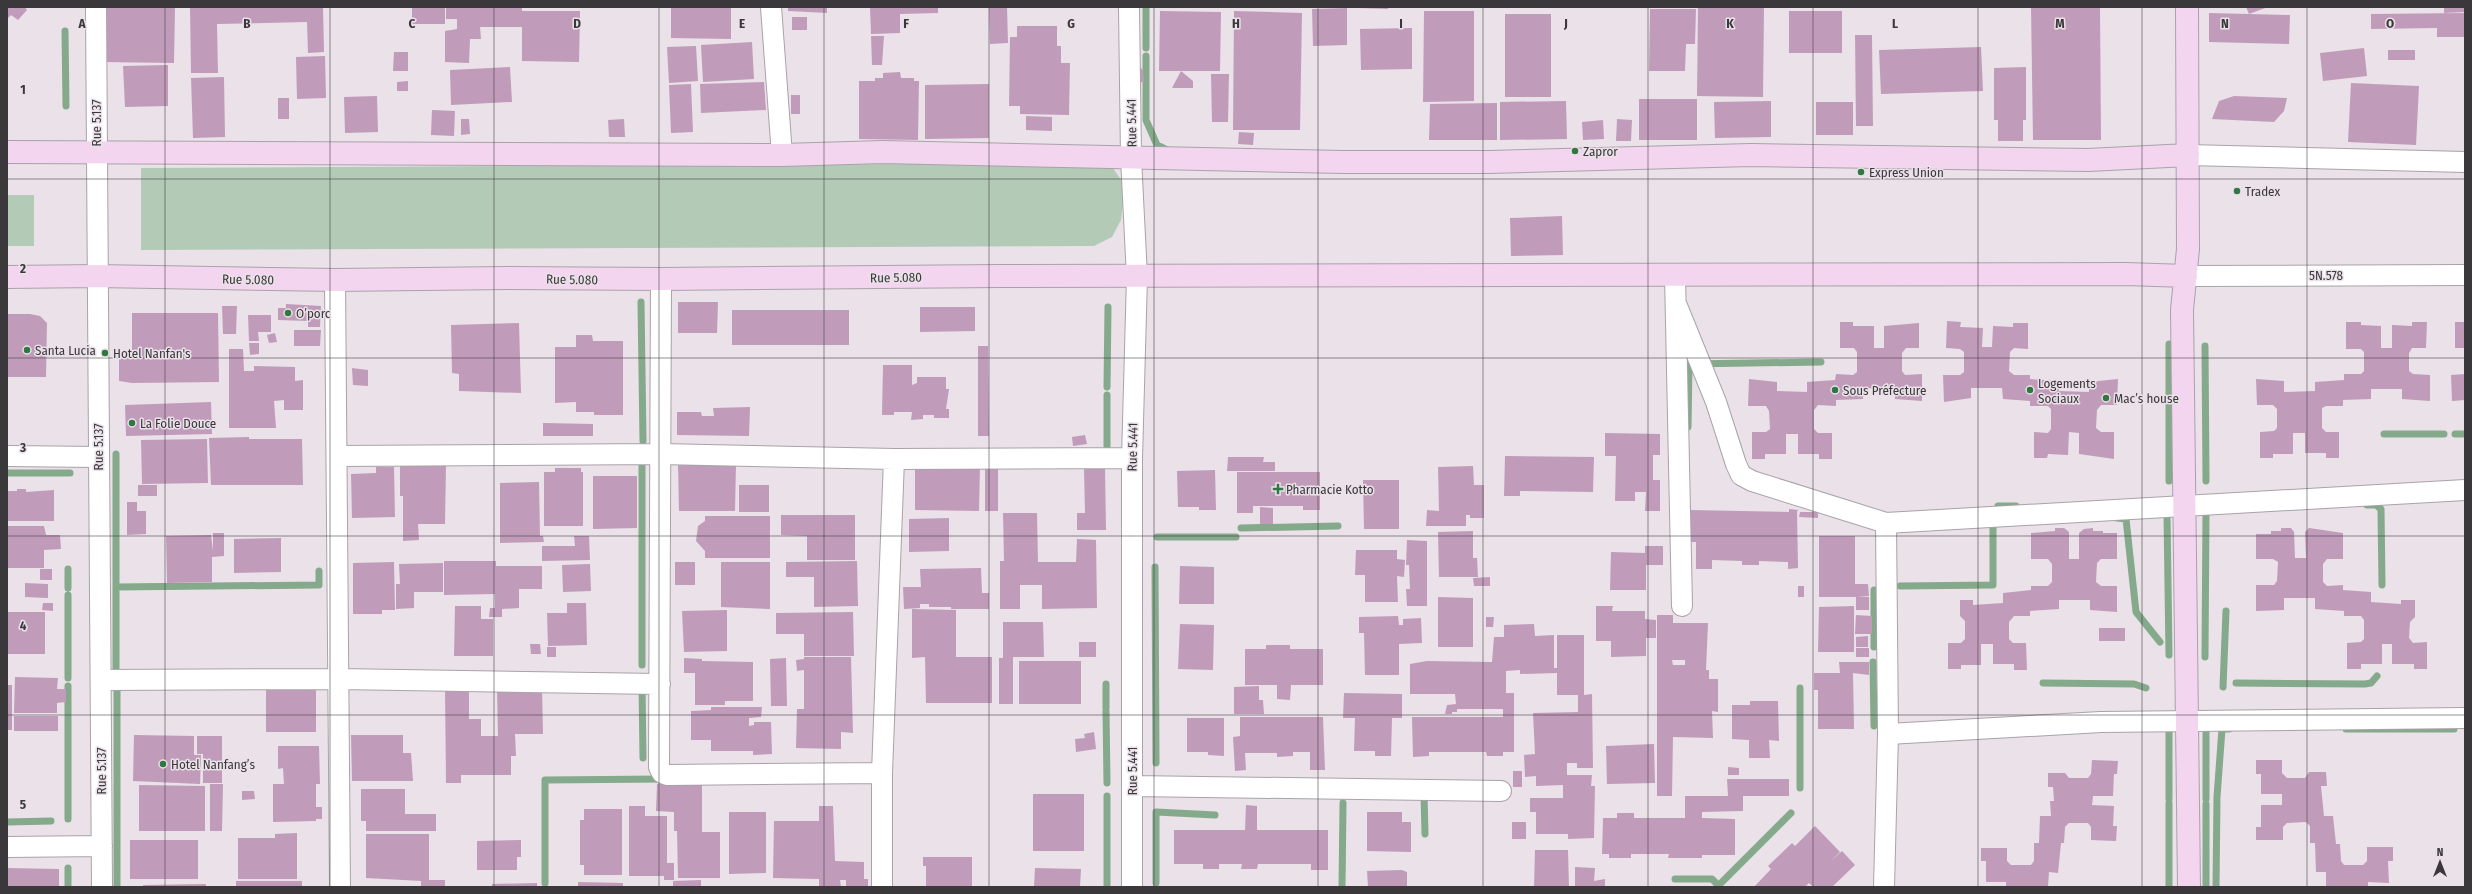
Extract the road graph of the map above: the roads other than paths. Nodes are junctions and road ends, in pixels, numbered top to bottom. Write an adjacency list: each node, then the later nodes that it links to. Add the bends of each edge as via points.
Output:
1 (96, 7): 6 (street, Rue 5.137)
2 (771, 7): 7 (street)
3 (1129, 7): 9 (street, Rue 5.441)
4 (2187, 7): 8 (main road)
5 (7, 152): 6 (main road)
6 (96, 153): 7 (main road); 13 (street, Rue 5.137)
7 (782, 155): 9 (main road, via 883,152)
8 (2188, 155): 9 (main road, via 2088,160 1751,155 1489,162); 10 (street); 14 (main road)
9 (1131, 158): 16 (street, Rue 5.441)
10 (2465, 162)
11 (2465, 274): 14 (street, 5N.578)
12 (1675, 275): 14 (main road, Rue 5.080); 16 (main road, Rue 5.080); 19 (street)
13 (97, 276): 15 (main road, Rue 5.080); 18 (main road, Rue 5.080); 23 (street, Rue 5.137)
14 (2186, 276): 27 (main road, via 2182,310)
15 (7, 277)
16 (1137, 277): 17 (main road, Rue 5.080); 24 (street, Rue 5.441)
17 (660, 279): 18 (main road, Rue 5.080); 20 (street)
18 (335, 280): 22 (street)
19 (1677, 306): 28 (street, via 1716,402 1741,475 1752,481); 29 (street)
20 (660, 454): 22 (street); 25 (street); 32 (street)
21 (7, 456): 23 (street)
22 (338, 456): 30 (street)
23 (98, 457): 31 (street, Rue 5.137)
24 (1132, 458): 25 (street); 37 (street, Rue 5.441)
25 (894, 459): 36 (street)
26 (2465, 490): 27 (street)
27 (2185, 505): 28 (street); 34 (main road)
28 (1886, 523): 35 (street)
29 (1682, 606)
30 (339, 679): 31 (street); 32 (street); 42 (street)
31 (101, 680): 39 (street, Rue 5.137)
32 (660, 684): 36 (street, via 659,767 667,775)
33 (2465, 718): 34 (street)
34 (2188, 719): 35 (street); 46 (main road)
35 (1888, 734): 45 (street)
36 (882, 773): 43 (street)
37 (1132, 786): 38 (street); 44 (street, Rue 5.441)
38 (1501, 791)
39 (102, 846): 40 (street); 41 (street, Rue 5.137)
40 (7, 847)
41 (102, 887)
42 (340, 887)
43 (882, 887)
44 (1132, 887)
45 (1884, 887)
46 (2188, 887)

